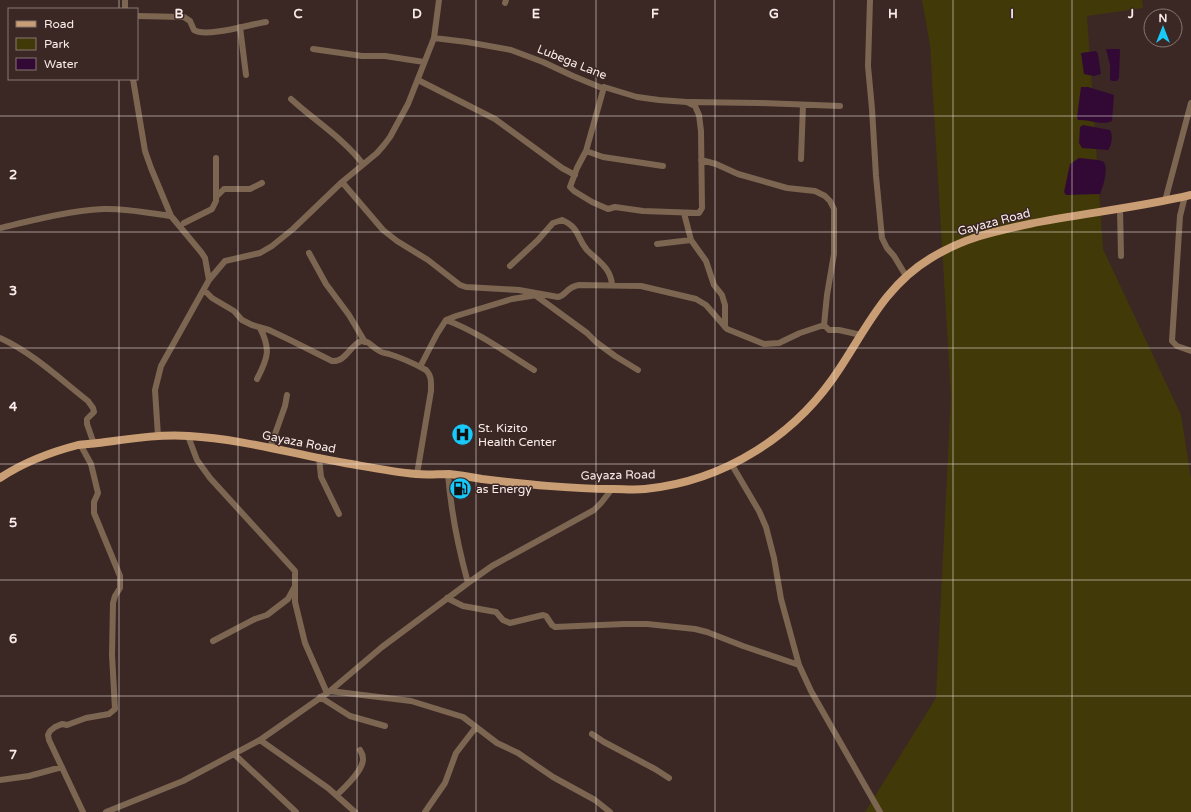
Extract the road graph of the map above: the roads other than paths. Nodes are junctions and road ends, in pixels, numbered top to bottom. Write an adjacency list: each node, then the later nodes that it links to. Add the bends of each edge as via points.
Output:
1 (439, 0): 6 (street)
2 (870, 0): 40 (street, via 868,66 882,238)
3 (138, 16): 5 (street, via 184,18 190,20 194,30 201,32 220,32)
4 (266, 22): 5 (street)
5 (240, 27): 9 (street)
6 (434, 38): 8 (street); 12 (street, Lubega Lane, via 511,50)
7 (313, 49): 8 (street)
8 (424, 62): 11 (street)
9 (246, 75)
10 (133, 80): 32 (street, via 146,151)
11 (418, 80): 22 (street, via 390,137); 24 (street, via 495,119)
12 (604, 87): 14 (street, Lubega Lane, via 637,97); 18 (street)
13 (291, 99): 22 (street, via 347,146)
14 (687, 102): 16 (street, Lubega Lane); 21 (street, via 695,106 699,115)
15 (1191, 103): 29 (street)
16 (803, 104): 17 (street, Lubega Lane); 20 (street)
17 (840, 106)
18 (586, 151): 23 (street, via 605,157); 24 (street)
19 (216, 158): 28 (street)
20 (801, 159)
21 (701, 160): 31 (street, via 702,210 696,214); 46 (street, via 787,188 815,191 830,201 834,209 834,254)
22 (363, 164): 25 (street)
23 (663, 166)
24 (575, 175): 31 (street, via 570,187 574,191 608,208)
25 (342, 182): 41 (street, via 272,246 260,253 225,261); 44 (street, via 382,230 460,285 519,290)
26 (262, 183): 28 (street, via 250,189 224,189)
27 (1188, 195): 29 (main road, Gayaza Road); 52 (street, via 1180,216 1172,342)
28 (217, 196): 33 (street, via 212,209)
29 (1165, 201): 30 (main road, Gayaza Road)
30 (1120, 208): 38 (street); 40 (main road, Gayaza Road, via 997,231 959,243 928,259)
31 (684, 213): 35 (street)
32 (171, 216): 34 (street, via 104,209 59,214); 41 (street, via 203,255)
33 (184, 223)
34 (0, 228)
35 (692, 240): 36 (street); 47 (street, via 706,262 714,285 722,295 725,305)
36 (657, 244)
37 (309, 253): 51 (street, via 326,284)
38 (1121, 256)
39 (510, 266): 42 (street, via 553,223 562,220 571,224 587,249 604,265 611,276)
40 (906, 276): 49 (main road, Gayaza Road, via 878,307)
41 (209, 280): 43 (street)
42 (612, 285): 44 (street, via 572,286 558,297); 47 (street, via 641,286 696,299 706,305)
43 (204, 290): 48 (street, via 234,311 242,320); 58 (street, via 161,366 155,390)
44 (538, 295): 45 (street, via 512,299); 55 (street, via 596,342)
45 (446, 320): 53 (street); 54 (street, via 477,334)
46 (824, 325): 47 (street, via 771,345); 49 (street, via 829,330)
47 (725, 326)
48 (260, 328): 51 (street, via 332,361 338,361 347,355 359,342); 56 (street, via 268,348 267,358)
49 (861, 335): 64 (main road, Gayaza Road, via 837,372 802,415 773,440)
50 (0, 338): 61 (street, via 29,354 88,401 94,412 87,419)
51 (365, 342): 53 (street, via 378,351)
52 (1191, 351)
53 (420, 367): 65 (street, via 429,373 431,380)
54 (534, 370)
55 (638, 370)
56 (258, 379)
57 (287, 395): 62 (street)
58 (158, 436): 59 (main road, Gayaza Road); 61 (main road, Gayaza Road)
59 (188, 436): 62 (main road, Gayaza Road); 71 (street, via 197,460 210,478 295,572)
60 (80, 444): 61 (main road, Gayaza Road); 67 (main road, Gayaza Road, via 25,463); 83 (street, via 91,464 98,494 94,502 94,513 121,582 115,596 113,611 115,709 112,713 67,725 62,724 50,731 48,740)
61 (94, 444)
62 (270, 448): 63 (main road, Gayaza Road)
63 (319, 458): 65 (main road, Gayaza Road); 69 (street, via 321,477)
64 (732, 465): 68 (main road, Gayaza Road, via 705,476 660,487); 74 (street, via 766,527 781,599)
65 (417, 474): 66 (main road, Gayaza Road)
66 (448, 474): 68 (main road, Gayaza Road, via 550,487); 70 (street, via 458,546)
67 (0, 478)
68 (612, 489): 70 (street, via 594,510 492,566)
69 (339, 514)
70 (468, 583): 72 (street)
71 (295, 587): 73 (street, via 288,598 267,616 255,619); 75 (street, via 295,602 305,642)
72 (447, 598): 74 (street, via 463,606 492,610 506,623 543,615 555,627 647,624 695,629); 75 (street, via 382,647)
73 (213, 641)
74 (799, 665): 93 (street, via 811,691)
75 (329, 692): 76 (street); 78 (street, via 411,701 463,717)
76 (320, 697): 77 (street, via 350,716); 80 (street)
77 (385, 726)
78 (476, 727): 91 (street, via 456,753 445,783); 92 (street, via 497,743 595,800)
79 (592, 734): 84 (street)
80 (260, 740): 82 (street); 86 (street)
81 (360, 750): 86 (street, via 364,757 363,763)
82 (234, 754): 88 (street, via 183,781); 89 (street)
83 (62, 767): 85 (street, via 29,776); 87 (street)
84 (669, 778)
85 (0, 780)
86 (337, 795): 90 (street)
87 (83, 812)
88 (106, 812)
89 (296, 812)
90 (355, 812)
91 (425, 812)
92 (610, 812)
93 (880, 812)

